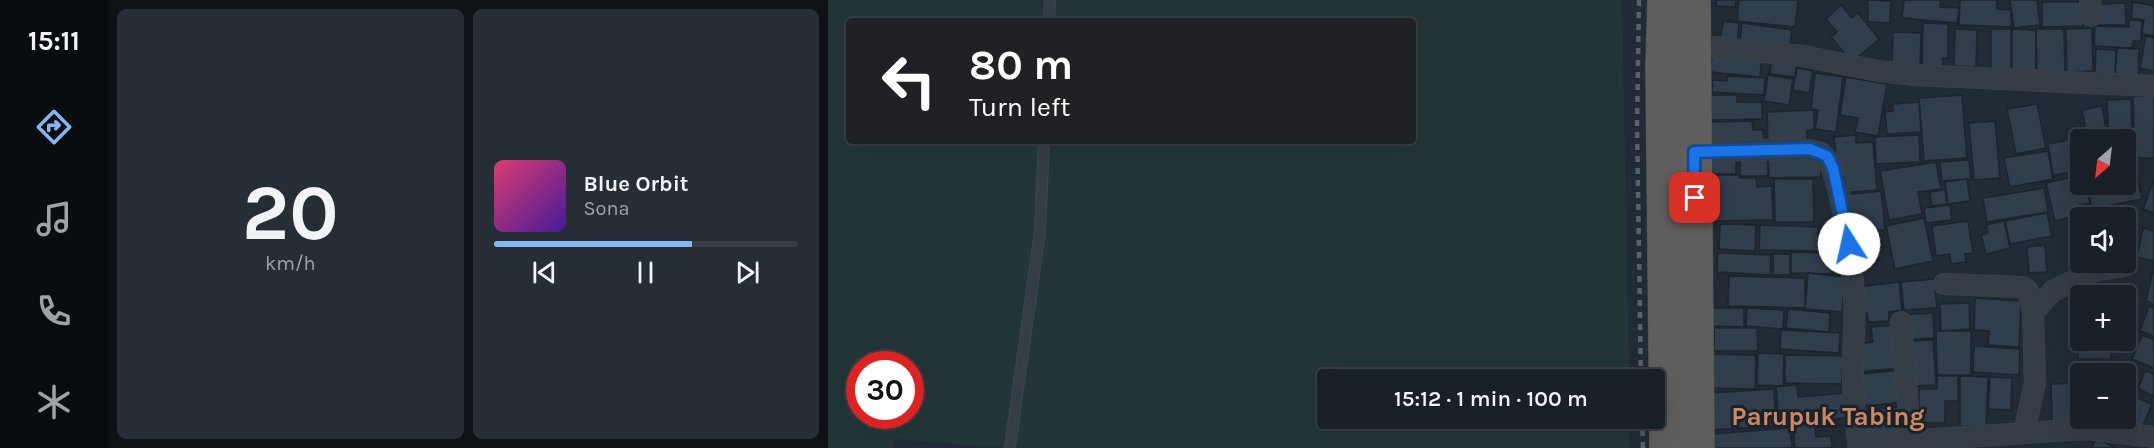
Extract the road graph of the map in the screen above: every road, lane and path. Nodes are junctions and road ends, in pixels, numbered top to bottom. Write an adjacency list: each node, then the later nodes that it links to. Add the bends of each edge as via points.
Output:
1 (1050, 0): 4 (lane)
2 (1664, 0): 14 (highway)
3 (1694, 0): 5 (highway)
4 (1049, 18)
5 (1693, 45): 6 (street, via 1803,56 1915,75); 8 (highway)
6 (2154, 86)
7 (1044, 144): 19 (lane, via 1040,231)
8 (1694, 152): 15 (highway); 18 (street, via 1802,148 1820,152 1830,161 1845,221 1854,294 1853,382)
9 (2091, 273): 11 (street, via 2053,291)
10 (1944, 284): 11 (street, via 2023,287 2029,292)
11 (2033, 312): 13 (street, via 2035,383)
12 (1902, 322): 17 (street)
13 (2024, 433): 16 (street, via 2086,429); 17 (street)
14 (1666, 436): 15 (highway)
15 (1698, 437)
16 (2154, 439): 20 (street)
17 (1911, 440): 18 (street)
18 (1858, 446)
19 (1010, 447)
20 (2151, 448)

